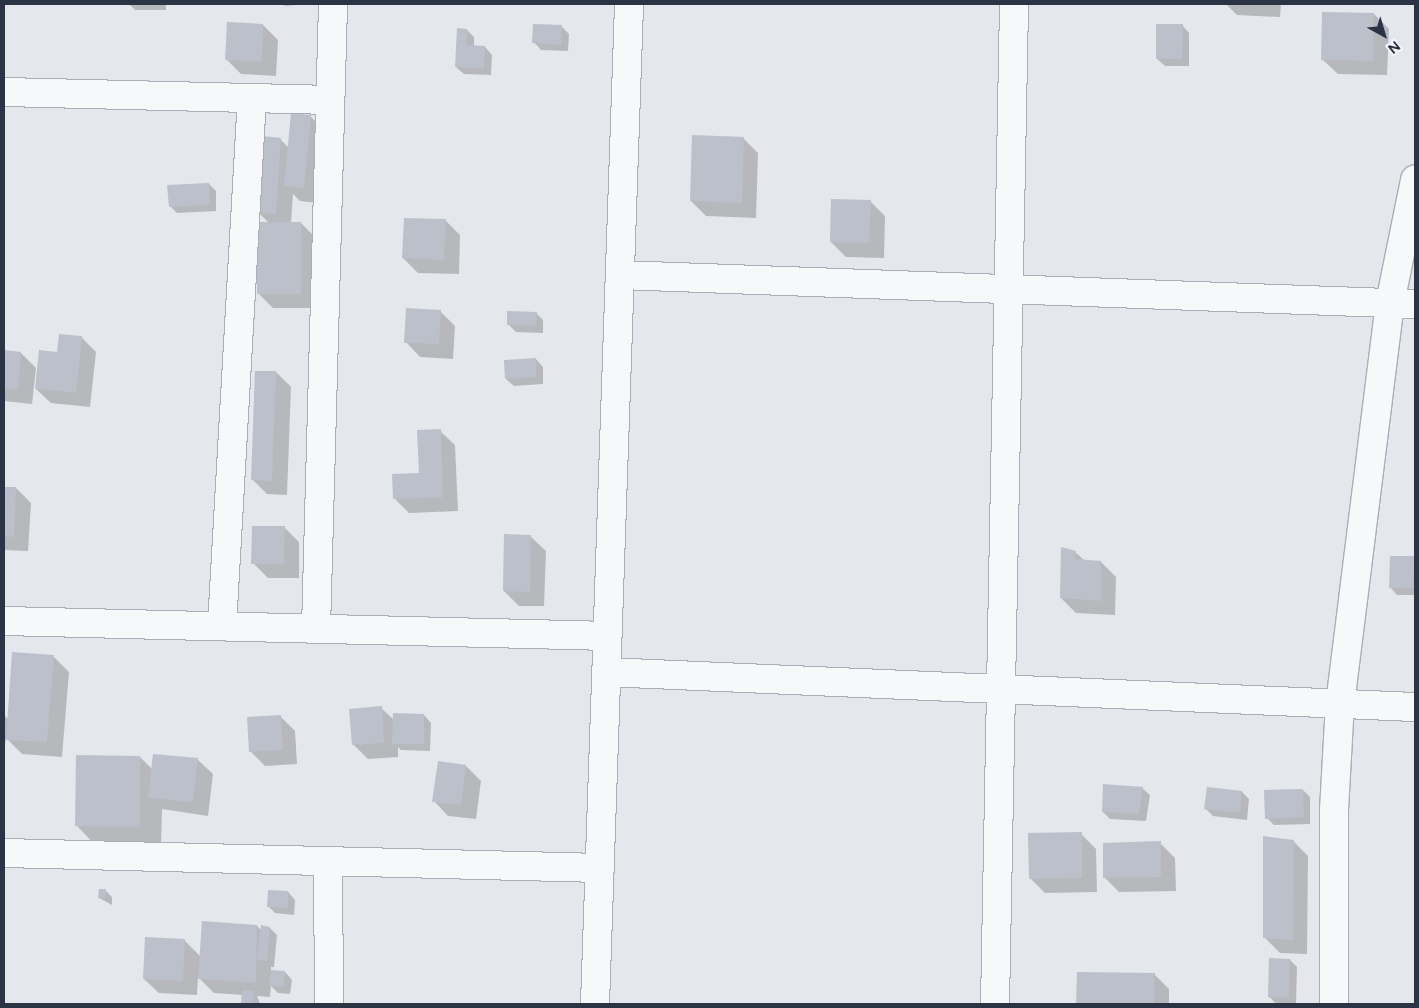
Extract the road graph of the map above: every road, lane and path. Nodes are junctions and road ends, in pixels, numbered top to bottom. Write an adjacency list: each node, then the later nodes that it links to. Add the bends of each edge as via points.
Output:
1 (333, 4): 6 (street)
2 (629, 4): 8 (street)
3 (1014, 4): 9 (street)
4 (4, 92): 5 (street)
5 (252, 98): 6 (street); 12 (street)
6 (330, 100): 13 (street)
7 (1415, 180): 10 (street)
8 (620, 275): 9 (street); 14 (street)
9 (1009, 290): 10 (street); 16 (street)
10 (1402, 304): 17 (street)
11 (4, 621): 12 (street)
12 (222, 626): 13 (street)
13 (316, 629): 14 (street)
14 (607, 636): 15 (street)
15 (606, 672): 16 (street); 21 (street)
16 (1002, 689): 17 (street); 24 (street)
17 (1340, 704): 18 (street); 25 (street, via 1334,810)
18 (1415, 707)
19 (4, 853): 20 (street)
20 (328, 861): 21 (street); 22 (street)
21 (600, 868): 23 (street)
22 (328, 1004)
23 (595, 1004)
24 (995, 1004)
25 (1334, 1004)

